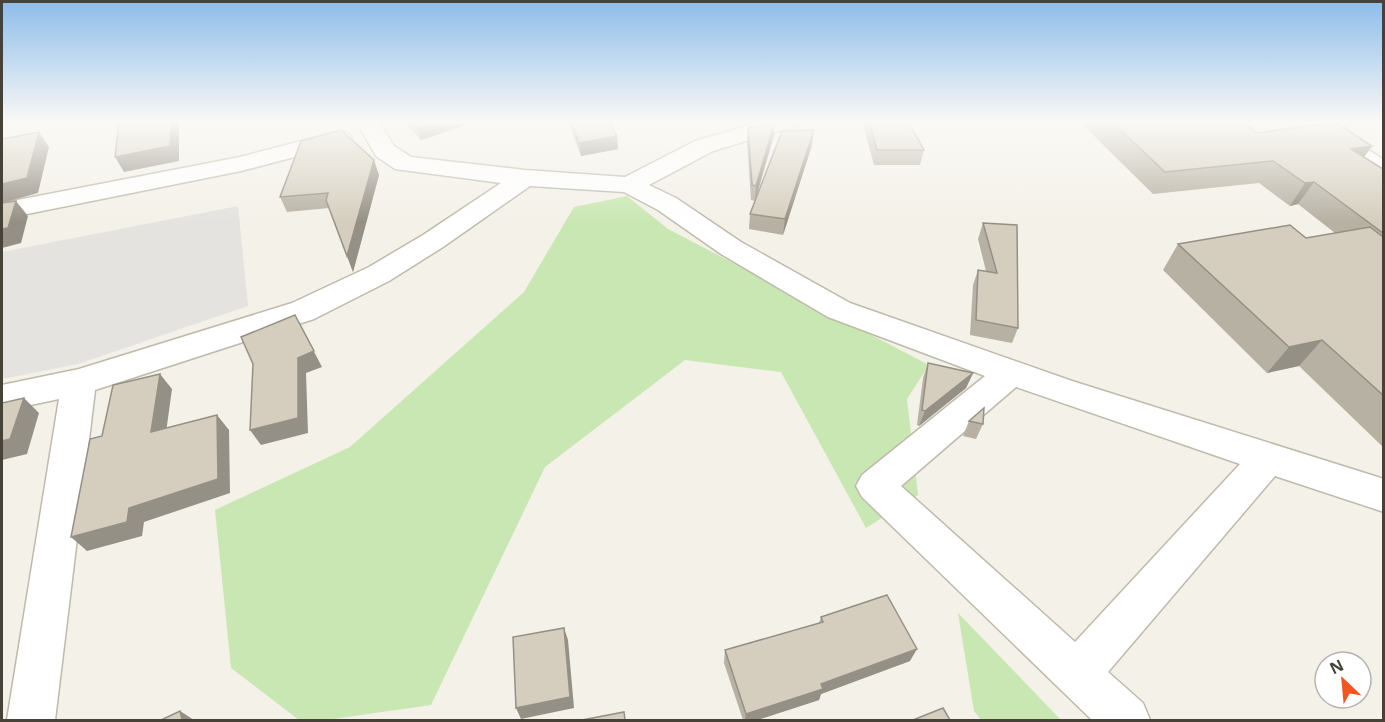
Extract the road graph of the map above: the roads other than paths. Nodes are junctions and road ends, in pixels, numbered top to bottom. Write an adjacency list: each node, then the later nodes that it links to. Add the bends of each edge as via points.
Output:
1 (272, 155): 8 (street)
2 (390, 155): 6 (street, via 404,164)
3 (687, 155): 7 (street)
4 (1358, 155): 5 (street)
5 (1383, 172)
6 (525, 178): 7 (street); 10 (street, via 379,274 303,311)
7 (629, 185): 9 (street, via 667,204 732,248 838,310)
8 (2, 211)
9 (1012, 372): 12 (street); 14 (street, via 875,486)
10 (79, 382): 11 (street); 15 (street)
11 (2, 398)
12 (1268, 458): 13 (street); 14 (street)
13 (1383, 496)
14 (1076, 674): 16 (street)
15 (30, 720)
16 (1126, 720)

